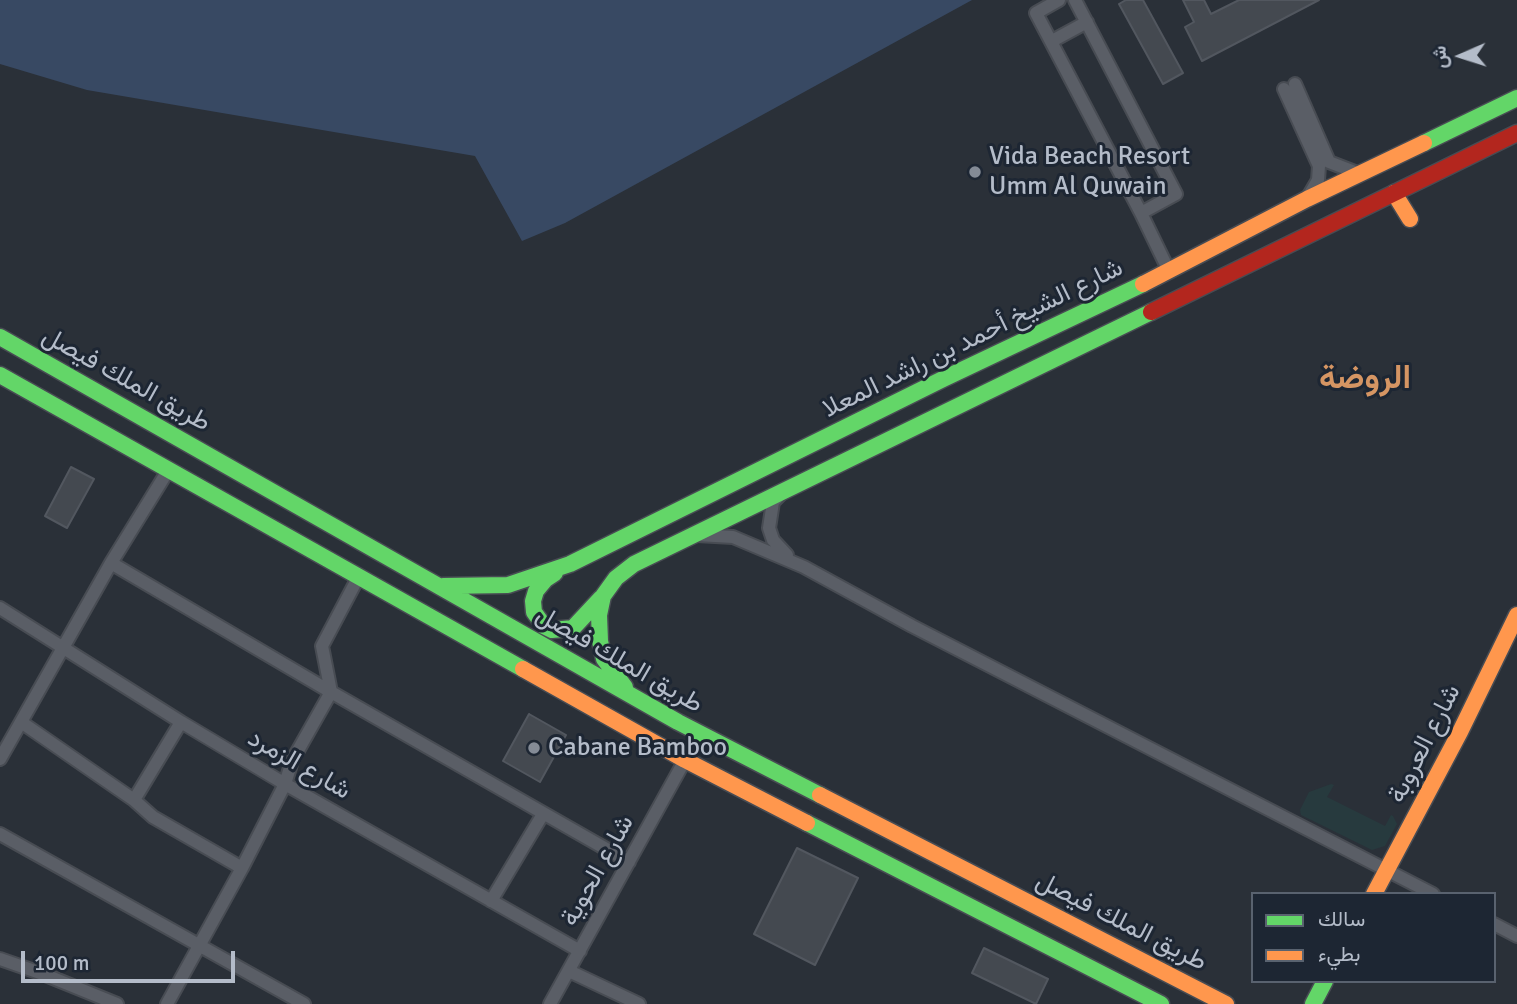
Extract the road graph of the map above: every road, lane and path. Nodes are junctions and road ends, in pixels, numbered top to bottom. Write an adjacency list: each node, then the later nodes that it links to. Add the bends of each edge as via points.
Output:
1 (1059, 0): 4 (street, via 1036,13)
2 (1075, 0): 3 (street)
3 (1087, 22): 4 (street); 10 (street, via 1176,194)
4 (1052, 41): 10 (street)
5 (1517, 98): 7 (main road, شارع الشيخ أحمد بن راشد المعلا)
6 (1517, 133): 8 (main road, شارع الشيخ أحمد بن راشد المعلا)
7 (1360, 174): 9 (main road, شارع الشيخ أحمد بن راشد المعلا); 9 (street, via 1329,162 1289,87 1319,166 1318,180)
8 (1394, 193): 11 (main road); 16 (main road, شارع الشيخ أحمد بن راشد المعلا)
9 (1307, 199): 12 (main road, شارع الشيخ أحمد بن راشد المعلا)
10 (1142, 213): 12 (street)
11 (1410, 219)
12 (1169, 271): 19 (main road, شارع الشيخ أحمد بن راشد المعلا)
13 (0, 337): 22 (main road, طريق الملك فيصل)
14 (0, 375): 15 (main road, طريق الملك فيصل)
15 (170, 469): 18 (street); 21 (main road, طريق الملك فيصل)
16 (785, 489): 17 (main road, شارع الشيخ أحمد بن راشد المعلا); 20 (street, via 773,502 769,528 781,551)
17 (689, 536): 20 (street, via 733,537); 23 (main road, شارع الشيخ أحمد بن راشد المعلا, via 634,564)
18 (111, 563): 26 (street); 27 (street)
19 (570, 564): 22 (main road, شارع الشيخ أحمد بن راشد المعلا, via 508,585); 23 (main road, شارع الشيخ أحمد بن راشد المعلا, via 536,591 534,612 544,626 573,628)
20 (804, 568): 39 (street)
21 (359, 576): 27 (street, via 322,646); 32 (main road, طريق الملك فيصل)
22 (440, 586): 28 (main road, طريق الملك فيصل)
23 (603, 596): 28 (main road, via 599,615 604,659)
24 (0, 608): 26 (street, شارع الزمرد)
25 (1517, 615): 39 (main road, شارع العروبة)
26 (63, 649): 29 (street); 30 (street, شارع الزمرد)
27 (331, 692): 33 (street, via 292,761); 35 (street)
28 (634, 697): 56 (main road, طريق الملك فيصل)
29 (21, 722): 31 (street); 34 (street)
30 (181, 722): 33 (street, شارع الزمرد); 34 (street)
31 (0, 759)
32 (685, 760): 37 (street, شارع الحوية); 55 (main road, طريق الملك فيصل)
33 (285, 784): 38 (street); 42 (street, شارع الزمرد)
34 (134, 800): 38 (street, via 153,817)
35 (543, 814): 37 (street); 42 (street)
36 (0, 834): 45 (street)
37 (629, 862): 46 (street, شارع الحوية)
38 (242, 868): 45 (street)
39 (1386, 871): 40 (main road, شارع العروبة); 41 (street)
40 (1375, 892)
41 (1429, 892)
42 (491, 901): 46 (street, شارع الزمرد)
43 (1496, 926): 44 (street)
44 (1517, 936)
45 (200, 946): 51 (street); 52 (street)
46 (580, 951): 48 (street, شارع الحوية)
47 (0, 959): 50 (street)
48 (569, 971): 53 (street, شارع الحوية); 54 (street)
49 (1324, 983): 57 (main road)
50 (117, 1004)
51 (167, 1004)
52 (304, 1004)
53 (550, 1004)
54 (639, 1004)
55 (1161, 1004)
56 (1226, 1004)
57 (1313, 1004)

